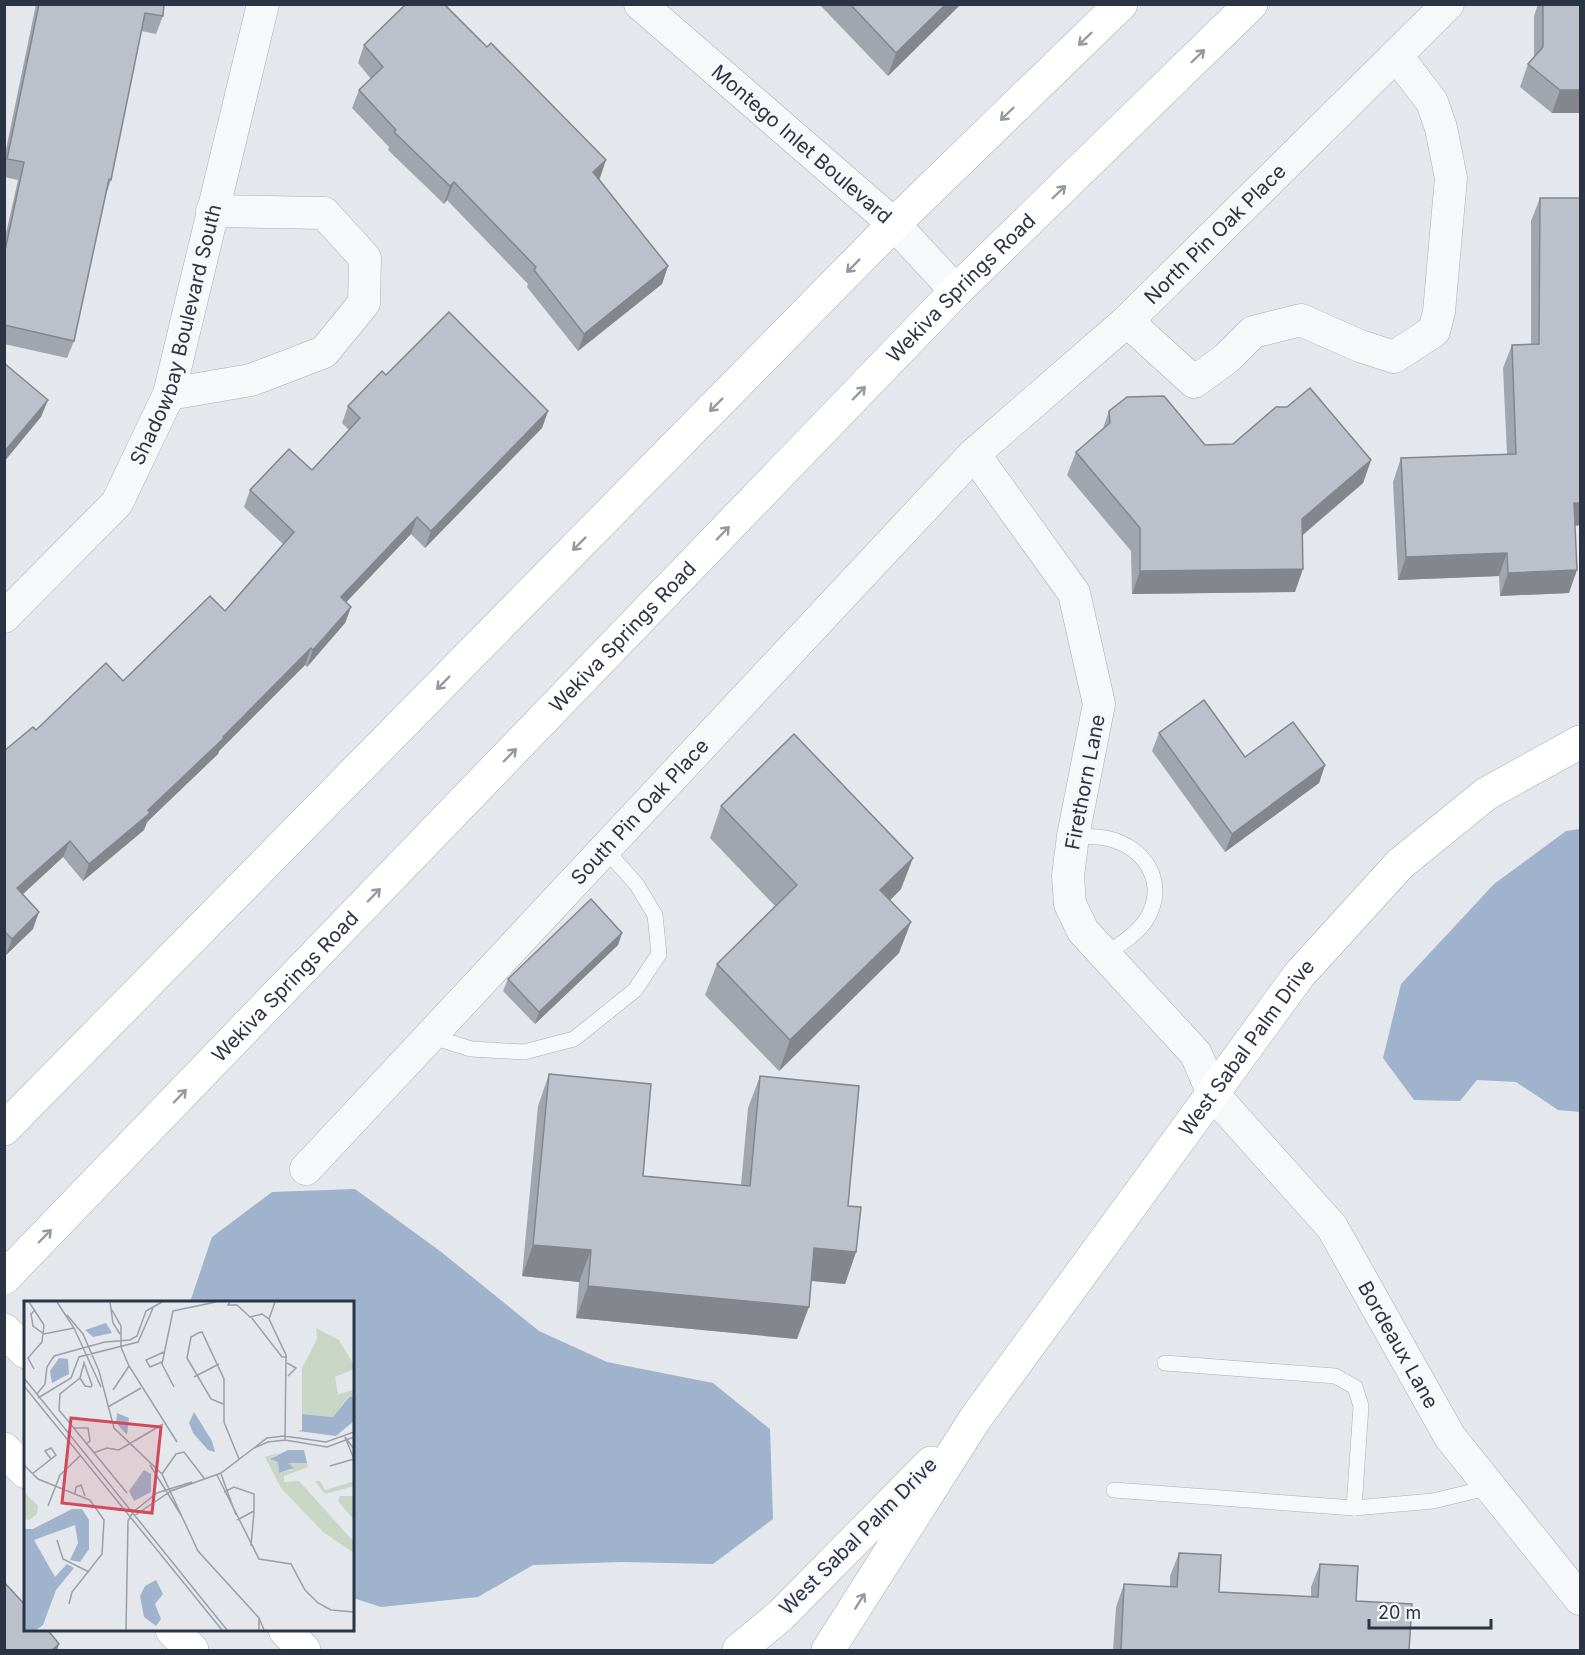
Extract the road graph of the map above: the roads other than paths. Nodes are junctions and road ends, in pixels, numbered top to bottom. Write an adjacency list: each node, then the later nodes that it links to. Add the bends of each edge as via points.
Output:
1 (263, 4): 7 (street, Shadowbay Boulevard South)
2 (640, 4): 8 (street, Montego Inlet Boulevard)
3 (1121, 4): 8 (main road, one-way to 8)
4 (1251, 4): 9 (main road, Wekiva Springs Road, one-way to 4)
5 (1448, 4): 6 (street, North Pin Oak Place)
6 (1396, 54): 10 (street, North Pin Oak Place); 10 (street, via 1432,102 1442,128 1451,178 1434,331 1394,357 1301,320 1254,332 1194,382)
7 (212, 211): 11 (street, Shadowbay Boulevard South); 11 (street, via 324,213 365,258 364,303 324,352 251,380)
8 (894, 224): 9 (street, Montego Inlet Boulevard); 20 (main road, one-way to 20)
9 (956, 291): 22 (main road, Wekiva Springs Road, one-way to 9)
10 (1127, 321): 12 (street, North Pin Oak Place)
11 (169, 394): 13 (street, Shadowbay Boulevard South, via 117,503)
12 (974, 454): 15 (street, Firethorn Lane, via 1074,593 1099,704); 16 (street, South Pin Oak Place)
13 (4, 617)
14 (1581, 742): 19 (main road, West Sabal Palm Drive, via 1486,794 1400,864 1299,975)
15 (1073, 836): 17 (street, Firethorn Lane, via 1068,876 1070,904 1083,931); 17 (lane, via 1109,838 1134,849 1151,870 1156,897 1146,920 1130,938)
16 (605, 849): 18 (street, South Pin Oak Place); 18 (lane, via 637,885 655,915 659,954 635,990 574,1039 524,1052 471,1049)
17 (1104, 955): 19 (street, Firethorn Lane, via 1196,1054)
18 (430, 1036): 21 (street, South Pin Oak Place)
19 (1213, 1094): 26 (main road, West Sabal Palm Drive); 27 (street, Bordeaux Lane, via 1332,1227 1450,1437)
20 (4, 1129)
21 (306, 1169)
22 (4, 1278)
23 (4, 1330): 24 (main road)
24 (24, 1350)
25 (1165, 1363): 29 (lane, via 1335,1376 1355,1387 1361,1406)
26 (975, 1419): 35 (main road, West Sabal Palm Drive, via 781,1615); 36 (main road, West Sabal Palm Drive, one-way to 26)
27 (1491, 1487): 29 (lane, via 1433,1501); 30 (street, Bordeaux Lane)
28 (1114, 1490): 29 (lane)
29 (1354, 1508)
30 (1581, 1599)
31 (174, 1631): 33 (main road)
32 (287, 1631): 34 (main road)
33 (192, 1650)
34 (304, 1650)
35 (739, 1650)
36 (828, 1650)

